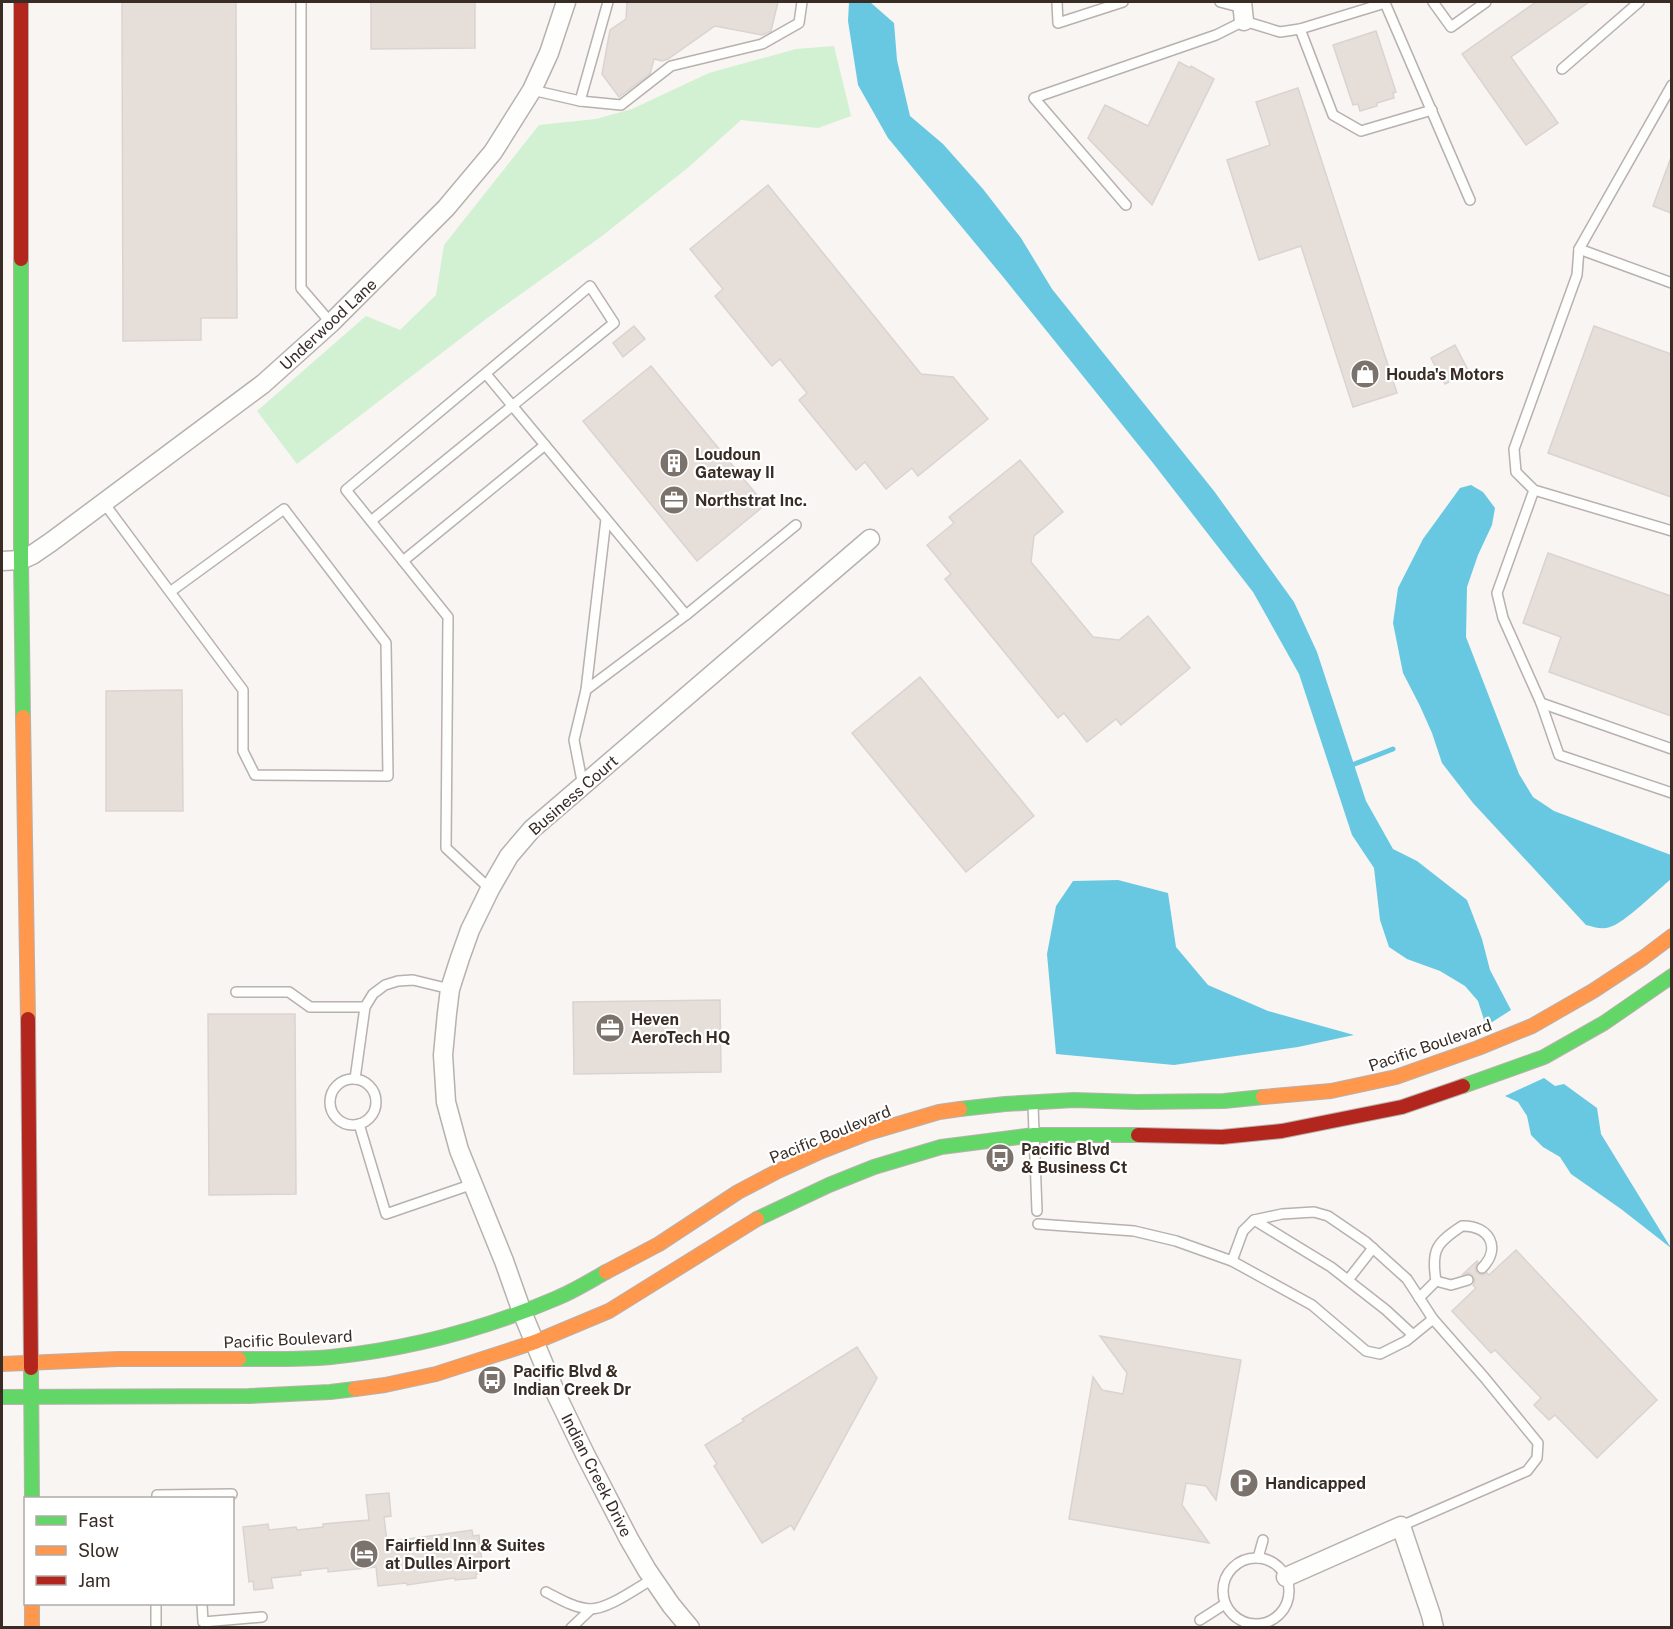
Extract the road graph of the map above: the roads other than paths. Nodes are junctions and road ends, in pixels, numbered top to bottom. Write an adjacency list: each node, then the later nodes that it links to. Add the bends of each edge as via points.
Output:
1 (21, 2): 34 (main road)
2 (302, 2): 23 (lane, via 302,288)
3 (566, 2): 16 (street, Underwood Lane, via 549,53)
4 (608, 2): 17 (lane)
5 (802, 2): 17 (lane, via 799,23 762,44 671,66 621,105)
6 (1057, 2): 7 (lane, via 1058,23)
7 (1123, 2)
8 (1220, 2): 12 (lane)
9 (1433, 2): 10 (lane, via 1451,27)
10 (1486, 2)
11 (1639, 2): 14 (lane)
12 (1243, 10): 13 (lane, via 1280,32); 20 (lane, via 1216,35 1034,98)
13 (1300, 28): 18 (lane, via 1333,115 1361,131); 18 (lane, via 1385,3)
14 (1562, 69)
15 (1671, 85): 21 (lane)
16 (531, 90): 17 (lane); 23 (street, Underwood Lane, via 493,152 446,208)
17 (580, 101)
18 (1432, 110): 19 (lane)
19 (1470, 200)
20 (1126, 204)
21 (1579, 249): 22 (lane); 27 (lane, via 1577,275 1514,449 1516,472)
22 (1671, 283)
23 (331, 323): 28 (street, Underwood Lane, via 263,384)
24 (486, 374): 25 (lane); 25 (lane, via 590,286 614,323); 30 (lane, via 346,490)
25 (513, 406): 26 (lane); 30 (lane)
26 (545, 445): 29 (lane); 36 (lane)
27 (1534, 490): 32 (lane); 40 (lane, via 1497,593 1503,618)
28 (104, 503): 34 (street, Underwood Lane); 37 (lane)
29 (606, 519): 38 (lane); 39 (lane)
30 (371, 521): 36 (lane)
31 (796, 525): 38 (lane)
32 (1671, 531)
33 (870, 539): 42 (street, Business Court)
34 (21, 560): 35 (street, Underwood Lane); 69 (main road)
35 (2, 561)
36 (403, 561): 44 (lane, via 448,617 446,848)
37 (170, 592): 37 (lane, via 284,509 386,643 388,776 255,775 243,752 243,690)
38 (686, 615): 39 (lane)
39 (586, 690): 42 (lane, via 573,740)
40 (1540, 703): 41 (lane); 43 (lane, via 1559,754)
41 (1671, 749)
42 (583, 786): 44 (street, Business Court, via 532,829 509,856)
43 (1671, 793)
44 (490, 889): 47 (street, Business Court, via 470,930)
45 (1671, 936): 51 (main road, Pacific Boulevard, via 1593,991 1532,1026 1396,1077 1331,1091 1224,1101)
46 (1671, 976): 53 (main road, via 1604,1023 1544,1057 1402,1107 1282,1131 1222,1137)
47 (450, 989): 49 (lane, via 398,981 373,994); 54 (street, Business Court, via 443,1055 446,1102)
48 (236, 992): 49 (lane, via 289,992 310,1007)
49 (365, 1007): 50 (lane)
50 (355, 1079): 52 (lane, via 371,1088 376,1103 371,1116); 52 (lane, via 339,1083 330,1102 337,1119)
51 (1033, 1102): 53 (lane); 65 (main road, Pacific Boulevard, via 939,1112 822,1151 738,1192 659,1244 559,1297)
52 (359, 1124): 54 (lane, via 386,1214)
53 (1034, 1135): 55 (lane); 68 (main road, via 941,1147 829,1185 748,1223 609,1311)
54 (473, 1184): 65 (street, Business Court)
55 (1037, 1211)
56 (1254, 1220): 58 (lane, via 1314,1212 1328,1216); 59 (lane, via 1243,1231); 61 (lane)
57 (1038, 1224): 59 (lane, via 1134,1232 1176,1241)
58 (1373, 1248): 61 (lane); 64 (lane, via 1407,1279)
59 (1232, 1261): 67 (lane, via 1312,1305 1366,1351 1380,1354)
60 (1482, 1268): 63 (lane, via 1492,1243 1476,1227 1462,1226 1437,1247 1433,1263)
61 (1348, 1280): 67 (lane)
62 (1468, 1280): 63 (lane, via 1451,1285)
63 (1436, 1281): 64 (lane)
64 (1419, 1298): 66 (lane)
65 (522, 1312): 68 (street, Indian Creek Drive); 69 (main road, Pacific Boulevard, via 431,1340 329,1357)
66 (1433, 1319): 67 (lane); 77 (lane, via 1538,1443 1537,1458 1527,1471)
67 (1413, 1335)
68 (535, 1342): 72 (main road, via 385,1386 249,1396); 81 (street, Indian Creek Drive, via 585,1454)
69 (32, 1363): 70 (main road, Pacific Boulevard); 72 (main road)
70 (2, 1364)
71 (2, 1397): 72 (main road)
72 (32, 1397): 75 (main road)
73 (232, 1494): 74 (lane)
74 (201, 1496): 76 (lane)
75 (32, 1497)
76 (157, 1497)
77 (1401, 1526): 80 (street); 94 (street)
78 (1263, 1540): 79 (lane)
79 (1258, 1558): 80 (lane, via 1279,1566); 83 (lane, via 1240,1561 1232,1568 1225,1580)
80 (1286, 1577): 83 (lane, via 1290,1589 1288,1603 1270,1622 1243,1622)
81 (653, 1579): 87 (lane, via 609,1604); 93 (street, Indian Creek Drive)
82 (546, 1592): 87 (lane)
83 (1225, 1604): 89 (lane)
84 (32, 1605): 90 (main road)
85 (156, 1605): 91 (lane)
86 (202, 1605): 88 (lane, via 203,1622)
87 (591, 1609): 92 (lane)
88 (262, 1617)
89 (1200, 1620)
90 (32, 1628)
91 (156, 1628)
92 (571, 1628)
93 (690, 1628)
94 (1434, 1628)

